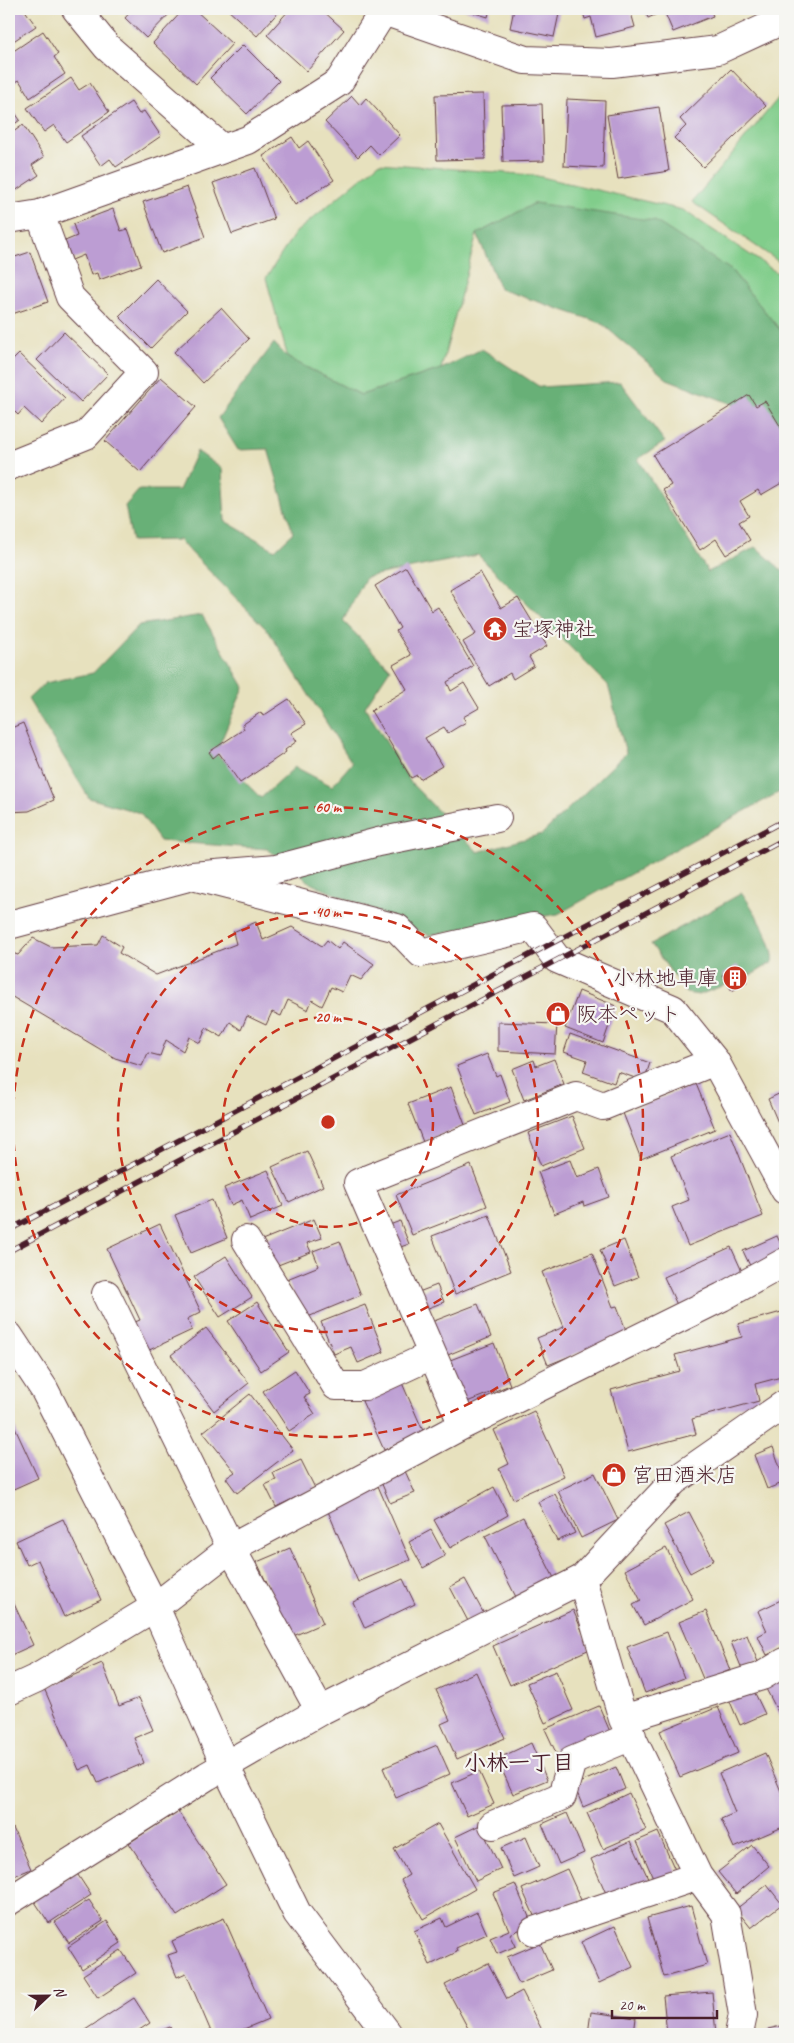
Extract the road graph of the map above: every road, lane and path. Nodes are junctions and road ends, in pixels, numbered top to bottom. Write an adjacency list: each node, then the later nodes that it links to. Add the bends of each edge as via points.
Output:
1 (76, 9): 4 (street, via 107,47)
2 (381, 10): 3 (street, via 525,60 612,63 718,50); 4 (street, via 338,82 248,140)
3 (785, 19)
4 (224, 149): 5 (street)
5 (40, 214): 6 (street); 7 (street, via 70,297 144,372 86,435)
6 (9, 219)
7 (9, 466)
8 (497, 818): 9 (street, via 378,842 276,869)
9 (192, 876): 10 (street); 11 (street, via 397,928 421,953 533,927 557,959 674,1009)
10 (9, 925)
11 (714, 1061): 12 (street); 17 (street, via 603,1106 576,1096 358,1183)
12 (785, 1190)
13 (246, 1240): 17 (street, via 336,1386 365,1386)
14 (785, 1262): 19 (street, via 722,1297)
15 (106, 1294): 20 (street)
16 (9, 1336): 22 (street, via 44,1389)
17 (432, 1355): 19 (street)
18 (785, 1404): 21 (street, via 674,1480)
19 (463, 1425): 20 (street)
20 (231, 1548): 22 (street); 25 (street)
21 (582, 1578): 25 (street); 26 (street)
22 (155, 1607): 24 (street, via 37,1678); 27 (street)
23 (785, 1662): 26 (street, via 762,1676)
24 (9, 1691)
25 (320, 1711): 27 (street)
26 (628, 1727): 28 (street, via 572,1761 562,1796); 29 (street)
27 (225, 1765): 30 (street); 32 (street, via 297,1913)
28 (493, 1825)
29 (698, 1876): 31 (street); 33 (street, via 726,1914 743,2015)
30 (9, 1901)
31 (534, 1931)
32 (388, 2034)
33 (739, 2034)

